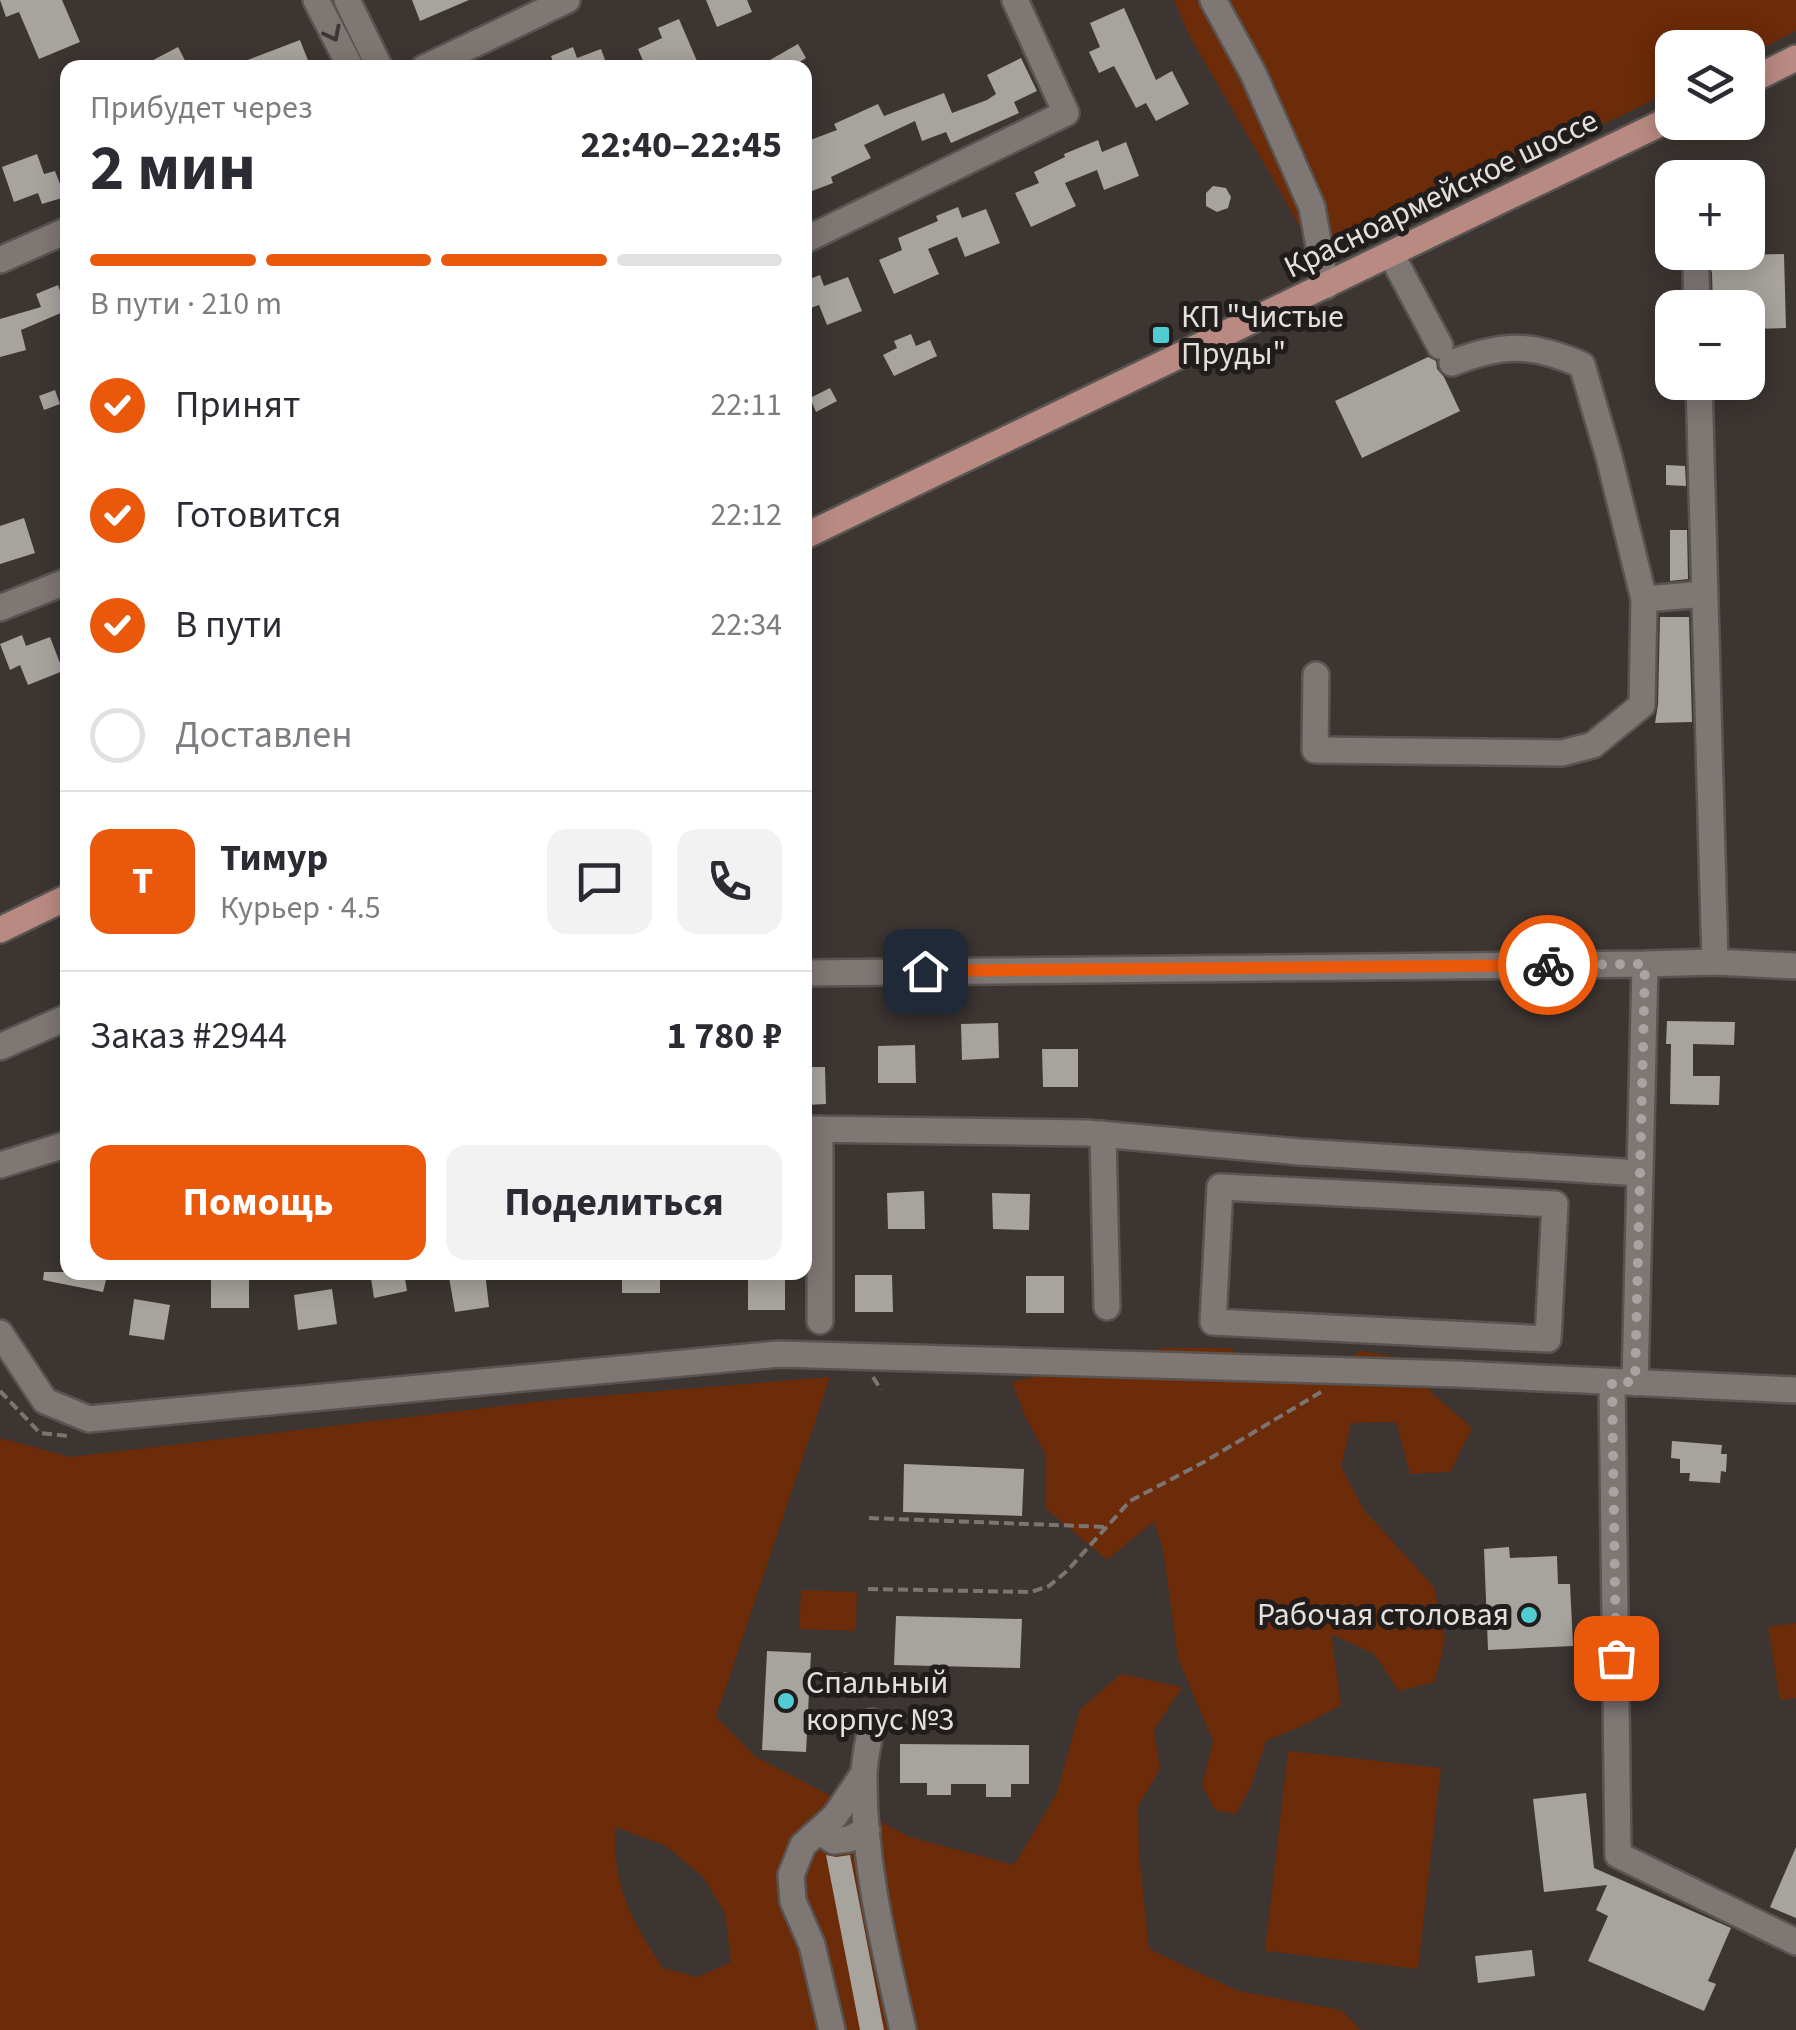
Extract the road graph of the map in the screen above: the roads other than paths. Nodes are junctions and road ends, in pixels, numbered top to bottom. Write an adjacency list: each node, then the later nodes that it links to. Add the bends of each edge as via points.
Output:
1 (316, 0): 7 (street, one-way to 7)
2 (347, 0): 8 (street)
3 (567, 0): 9 (street)
4 (1015, 0): 13 (street, via 1066,113)
5 (1213, 0): 17 (street, via 1312,206)
6 (1796, 58): 10 (main road)
7 (347, 60)
8 (376, 60)
9 (441, 60)
10 (1765, 74)
11 (1655, 126): 14 (main road, Красноармейское шоссе)
12 (60, 234): 15 (street)
13 (812, 237)
14 (1392, 254): 17 (main road, Красноармейское шоссе); 23 (street, via 1446,355 1516,347 1582,365)
15 (0, 260)
16 (1696, 273): 18 (street)
17 (1326, 286): 20 (main road, Красноармейское шоссе)
18 (1696, 290)
19 (1700, 400): 22 (street)
20 (812, 533)
21 (60, 583): 24 (street)
22 (1705, 594): 23 (street); 28 (street)
23 (1644, 600): 25 (street, via 1642,705 1593,744 1562,753 1315,750)
24 (0, 608)
25 (1316, 675)
26 (60, 900): 27 (main road)
27 (0, 930)
28 (1715, 962): 29 (street); 30 (street)
29 (1645, 964): 31 (street); 40 (street)
30 (1796, 966)
31 (812, 972)
32 (60, 1021): 33 (street)
33 (0, 1047)
34 (812, 1129): 35 (street); 44 (street)
35 (1103, 1134): 36 (street); 43 (street)
36 (1280, 1150): 39 (street); 41 (street)
37 (60, 1151): 38 (street)
38 (0, 1165)
39 (1524, 1166): 40 (street); 42 (street)
40 (1640, 1173): 48 (street)
41 (1281, 1190): 42 (street); 46 (street, via 1220,1187 1213,1322)
42 (1528, 1203): 46 (street, via 1554,1204 1548,1340)
43 (1107, 1307)
44 (820, 1321)
45 (0, 1333): 47 (street, via 45,1400 89,1419 779,1354)
46 (1442, 1334): 47 (street)
47 (1441, 1374): 48 (street)
48 (1623, 1382): 49 (street); 54 (street, via 1618,1855)
49 (1796, 1390)
50 (872, 1722): 51 (street)
51 (864, 1773): 52 (street); 53 (street)
52 (867, 1830): 53 (street, via 834,1841); 56 (street)
53 (819, 1831): 55 (street, via 803,1845 791,1875)
54 (1796, 1942)
55 (832, 2030)
56 (902, 2030)

